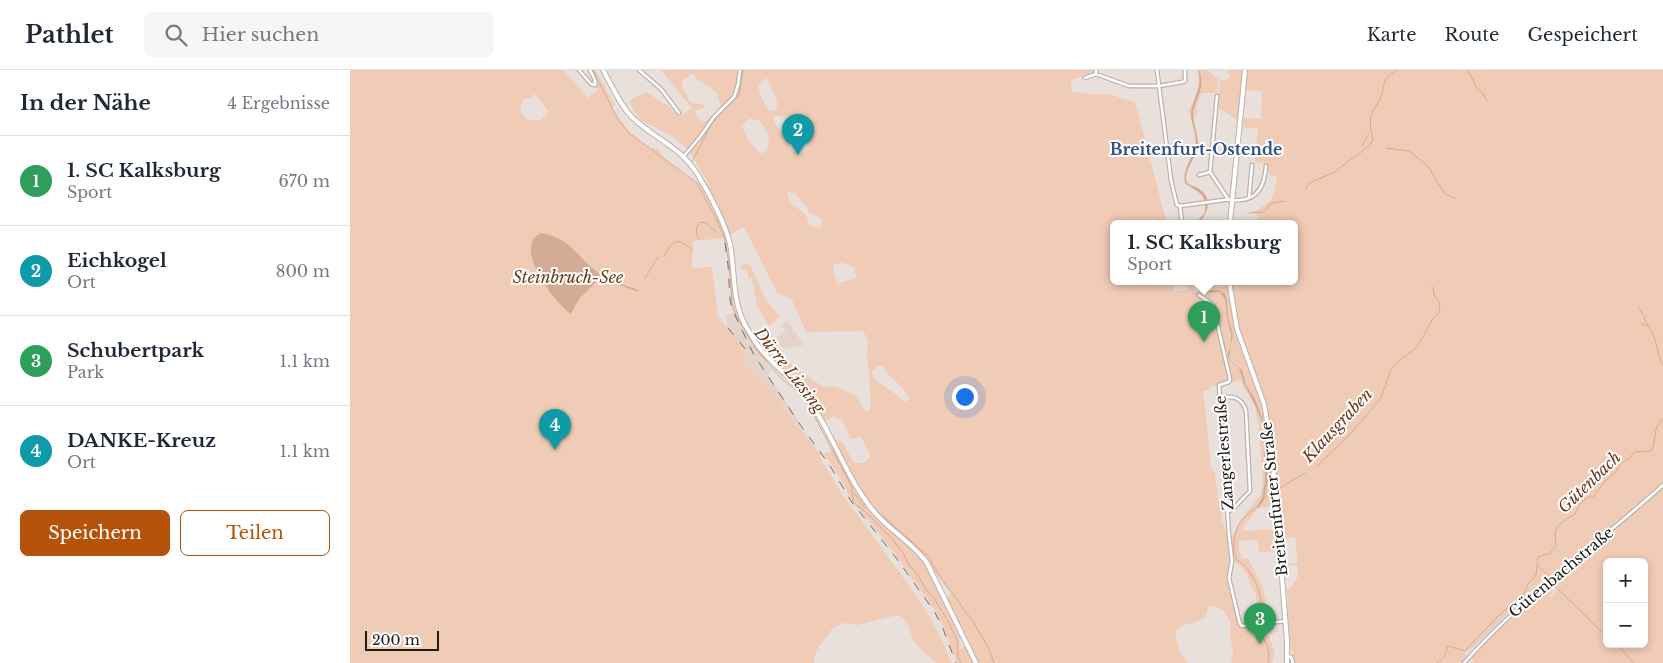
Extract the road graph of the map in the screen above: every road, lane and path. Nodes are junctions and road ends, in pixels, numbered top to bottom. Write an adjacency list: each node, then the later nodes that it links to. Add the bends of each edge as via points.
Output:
1 (579, 70): 2 (street, via 595,85)
2 (590, 70)
3 (603, 70): 14 (main road, via 633,117)
4 (639, 70): 13 (street, via 661,89)
5 (740, 70): 14 (street, via 734,97 714,116)
6 (1157, 70): 11 (street)
7 (1185, 70): 11 (street, via 1185,81)
8 (1245, 70): 20 (main road)
9 (1096, 72): 10 (street); 11 (street, via 1124,86)
10 (1085, 78)
11 (1159, 86): 21 (street, via 1171,180 1177,205)
12 (1217, 96): 17 (street)
13 (678, 113)
14 (684, 156): 31 (main road, via 703,185 723,230 732,259 738,309 749,331 764,354 810,402 871,508 927,563)
15 (1252, 165): 19 (street)
16 (1266, 166): 19 (street, via 1266,178 1261,188)
17 (1210, 172): 18 (street); 20 (street)
18 (1199, 174)
19 (1249, 198): 20 (street)
20 (1230, 200): 21 (street); 23 (main road)
21 (1180, 206): 22 (street)
22 (1182, 220)
23 (1230, 220)
24 (1230, 285): 29 (main road, Breitenfurter Straße, via 1239,335 1264,404 1273,461)
25 (1199, 295): 26 (street, Zangerlestraße, via 1213,305 1230,376 1229,382 1219,385)
26 (1220, 397): 28 (street, Zangerlestraße); 28 (street, via 1235,397 1244,404 1246,411 1250,491)
27 (1663, 485): 34 (street, Gütenbachstraße, via 1500,624)
28 (1228, 511): 29 (street, Zangerlestraße, via 1232,561 1229,578 1241,625)
29 (1286, 621): 30 (main road, Breitenfurter Straße)
30 (1288, 656): 32 (main road, Breitenfurter Straße); 33 (street)
31 (976, 663)
32 (1287, 663)
33 (1293, 663)
34 (1464, 663)

